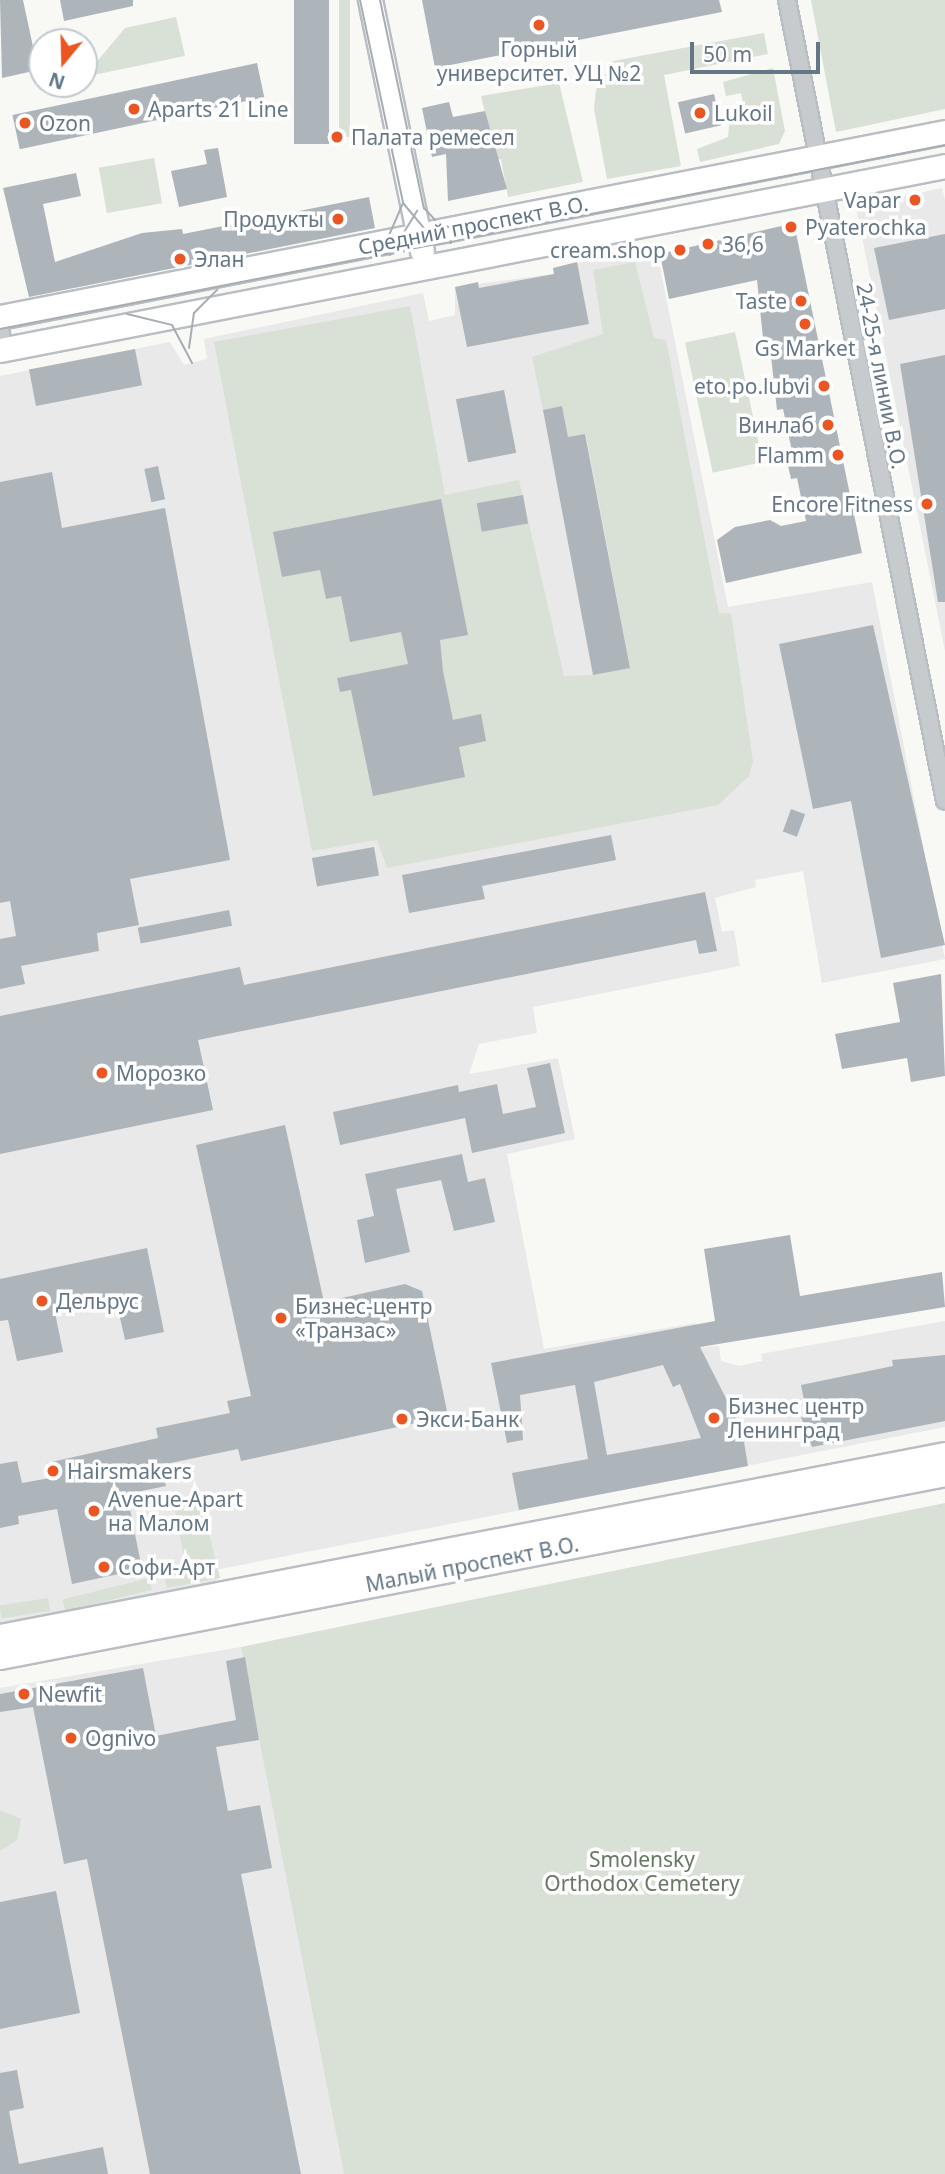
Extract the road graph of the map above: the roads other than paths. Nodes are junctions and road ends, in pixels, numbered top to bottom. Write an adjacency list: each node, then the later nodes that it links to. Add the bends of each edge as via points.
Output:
1 (370, 0): 7 (main road)
2 (787, 0): 4 (street, 24-25-я линии В.О.)
3 (945, 132): 4 (main road, Средний проспект В.О.)
4 (817, 158): 6 (street, 24-25-я линии В.О.); 7 (main road, Средний проспект В.О.)
5 (945, 166): 6 (main road, Средний проспект В.О.)
6 (824, 190): 8 (main road, Средний проспект В.О.); 11 (street, 24-25-я линии В.О.)
7 (419, 236): 8 (main road); 9 (main road, Средний проспект В.О.)
8 (425, 268): 10 (main road, Средний проспект В.О.)
9 (0, 317)
10 (1, 343)
11 (945, 801)
12 (945, 1454): 14 (main road, Малый проспект В.О.)
13 (945, 1474): 15 (main road, Малый проспект В.О.)
14 (0, 1636)
15 (0, 1657)

